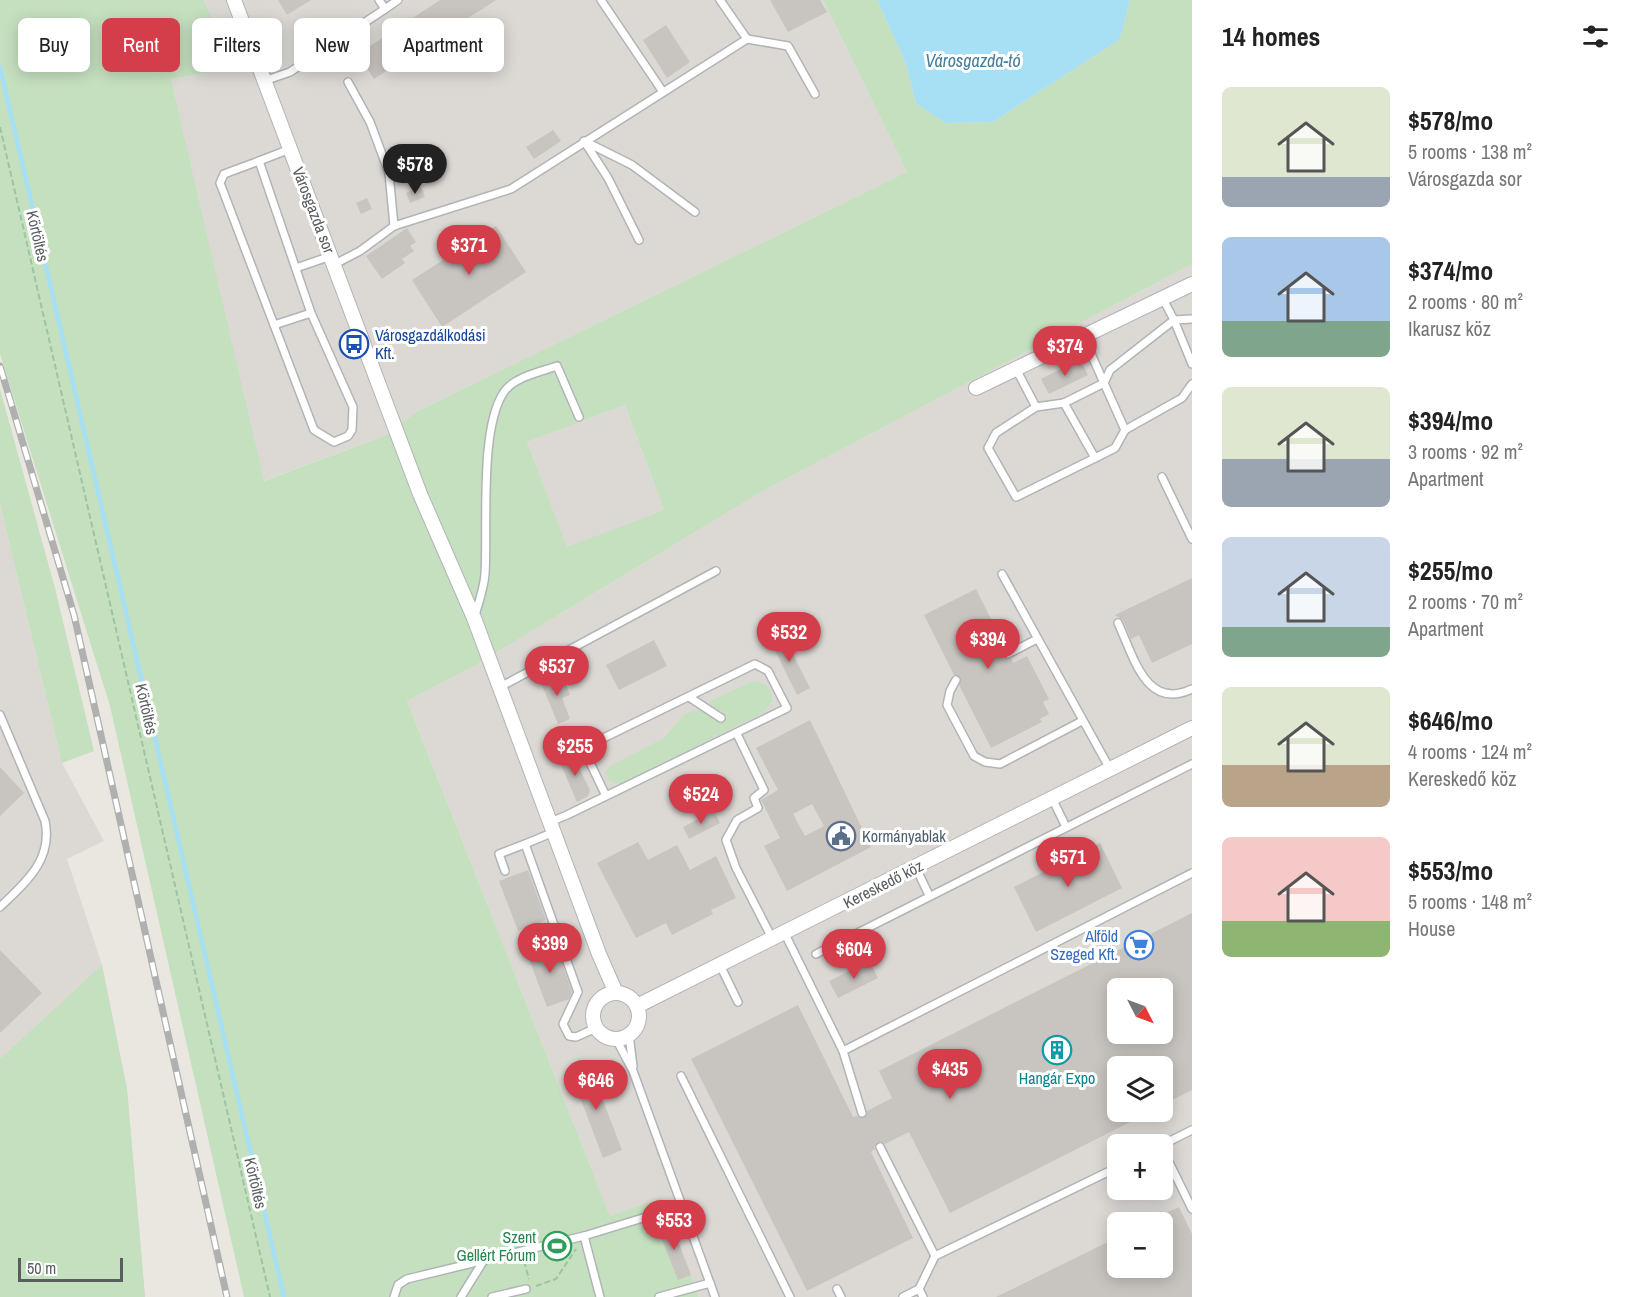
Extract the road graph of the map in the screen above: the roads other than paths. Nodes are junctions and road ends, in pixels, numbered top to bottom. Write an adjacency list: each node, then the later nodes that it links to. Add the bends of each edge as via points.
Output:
1 (234, 0): 8 (street, Városgazda sor)
2 (379, 0): 6 (lane)
3 (398, 0): 6 (lane)
4 (600, 0): 10 (lane)
5 (720, 0): 7 (lane)
6 (384, 9): 8 (lane, via 290,72)
7 (747, 39): 10 (lane); 11 (lane, via 788,46)
8 (264, 81): 13 (street, Városgazda sor)
9 (348, 82): 16 (lane, via 370,122 389,173)
10 (663, 92): 12 (lane)
11 (815, 94)
12 (584, 141): 15 (lane, via 632,165); 16 (lane, via 511,189); 17 (lane, via 609,178)
13 (290, 149): 14 (lane); 18 (street, Városgazda sor)
14 (259, 161): 19 (lane); 25 (lane, via 224,174 220,183)
15 (695, 212)
16 (394, 226): 18 (lane, via 364,248)
17 (639, 240)
18 (333, 260): 19 (lane); 41 (street, Városgazda sor, via 420,494)
19 (296, 268): 22 (lane)
20 (1192, 284): 21 (street)
21 (1162, 298): 24 (lane); 26 (street)
22 (311, 313): 25 (lane); 25 (lane, via 353,407 352,430 334,442 314,430)
23 (1192, 319): 24 (lane)
24 (1174, 320): 27 (lane); 29 (lane, via 1110,370)
25 (274, 326)
26 (1083, 336): 28 (street); 29 (lane)
27 (1192, 364)
28 (1016, 369): 31 (street); 33 (lane)
29 (1104, 383): 32 (lane); 35 (lane)
30 (1192, 384): 35 (lane, via 1182,398)
31 (976, 388)
32 (1064, 403): 33 (lane); 36 (lane)
33 (1036, 407): 36 (lane, via 996,433 988,448 1016,498)
34 (579, 417): 41 (lane, via 557,366 516,381 504,391 489,443 484,577)
35 (1125, 430): 36 (lane, via 1115,448)
36 (1095, 458)
37 (1162, 477): 38 (lane)
38 (1192, 539)
39 (716, 570): 46 (lane)
40 (1002, 574): 43 (lane)
41 (474, 618): 46 (street, Városgazda sor)
42 (1118, 624): 47 (lane, via 1153,689 1166,696)
43 (1037, 639): 44 (lane); 51 (lane)
44 (1008, 654)
45 (957, 680): 51 (lane, via 947,705 974,756 984,762 1000,764)
46 (500, 687): 58 (street, Városgazda sor)
47 (1192, 689)
48 (689, 697): 50 (lane); 53 (lane, via 755,664 768,671 787,708); 56 (lane, via 583,748)
49 (0, 715): 65 (lane, via 48,835 42,861 34,873)
50 (722, 718)
51 (1082, 721): 55 (lane)
52 (1192, 728): 55 (street, Kereskedő köz)
53 (737, 734): 56 (lane); 68 (lane, via 764,790 754,798 758,808 737,820 726,840 736,868)
54 (1192, 764): 59 (lane)
55 (1110, 769): 57 (street, Kereskedő köz)
56 (606, 796): 58 (lane)
57 (1052, 798): 59 (lane); 61 (street, Kereskedő köz)
58 (552, 827): 60 (lane); 71 (street, Városgazda sor)
59 (1066, 827): 64 (lane)
60 (525, 844): 62 (lane, via 499,854); 66 (lane)
61 (916, 868): 64 (lane); 68 (street, Kereskedő köz)
62 (506, 871)
63 (1192, 873): 76 (lane)
64 (929, 896): 69 (lane)
65 (0, 907)
66 (555, 926): 67 (lane); 74 (lane, via 578,992 563,1024 566,1033 576,1037)
67 (532, 935)
68 (779, 937): 70 (street, Kereskedő köz); 76 (lane)
69 (816, 954)
70 (720, 965): 72 (lane); 73 (street, Kereskedő köz)
71 (610, 995): 73 (street, via 632,999); 74 (street, via 593,1011)
72 (738, 1002)
73 (637, 1006): 75 (street, via 636,1027)
74 (596, 1028): 75 (street, via 601,1034)
75 (622, 1037): 77 (lane); 77 (lane)
76 (843, 1051): 79 (lane)
77 (633, 1071): 85 (lane)
78 (681, 1076): 100 (lane)
79 (862, 1113)
80 (1192, 1130): 81 (lane)
81 (1173, 1141)
82 (880, 1147): 88 (lane)
83 (1173, 1170): 86 (lane)
84 (1107, 1172): 88 (lane)
85 (682, 1206): 87 (lane); 90 (lane)
86 (1192, 1209)
87 (584, 1236): 89 (lane); 97 (lane)
88 (935, 1256): 93 (lane)
89 (484, 1260): 94 (lane, via 407,1279 398,1285); 95 (lane)
90 (710, 1283): 98 (lane); 99 (lane)
91 (526, 1289): 96 (lane)
92 (837, 1289): 101 (lane)
93 (919, 1289): 102 (lane); 103 (lane)
94 (394, 1297)
95 (461, 1297)
96 (492, 1297)
97 (600, 1297)
98 (659, 1297)
99 (716, 1297)
100 (790, 1297)
101 (841, 1297)
102 (903, 1297)
103 (923, 1297)

